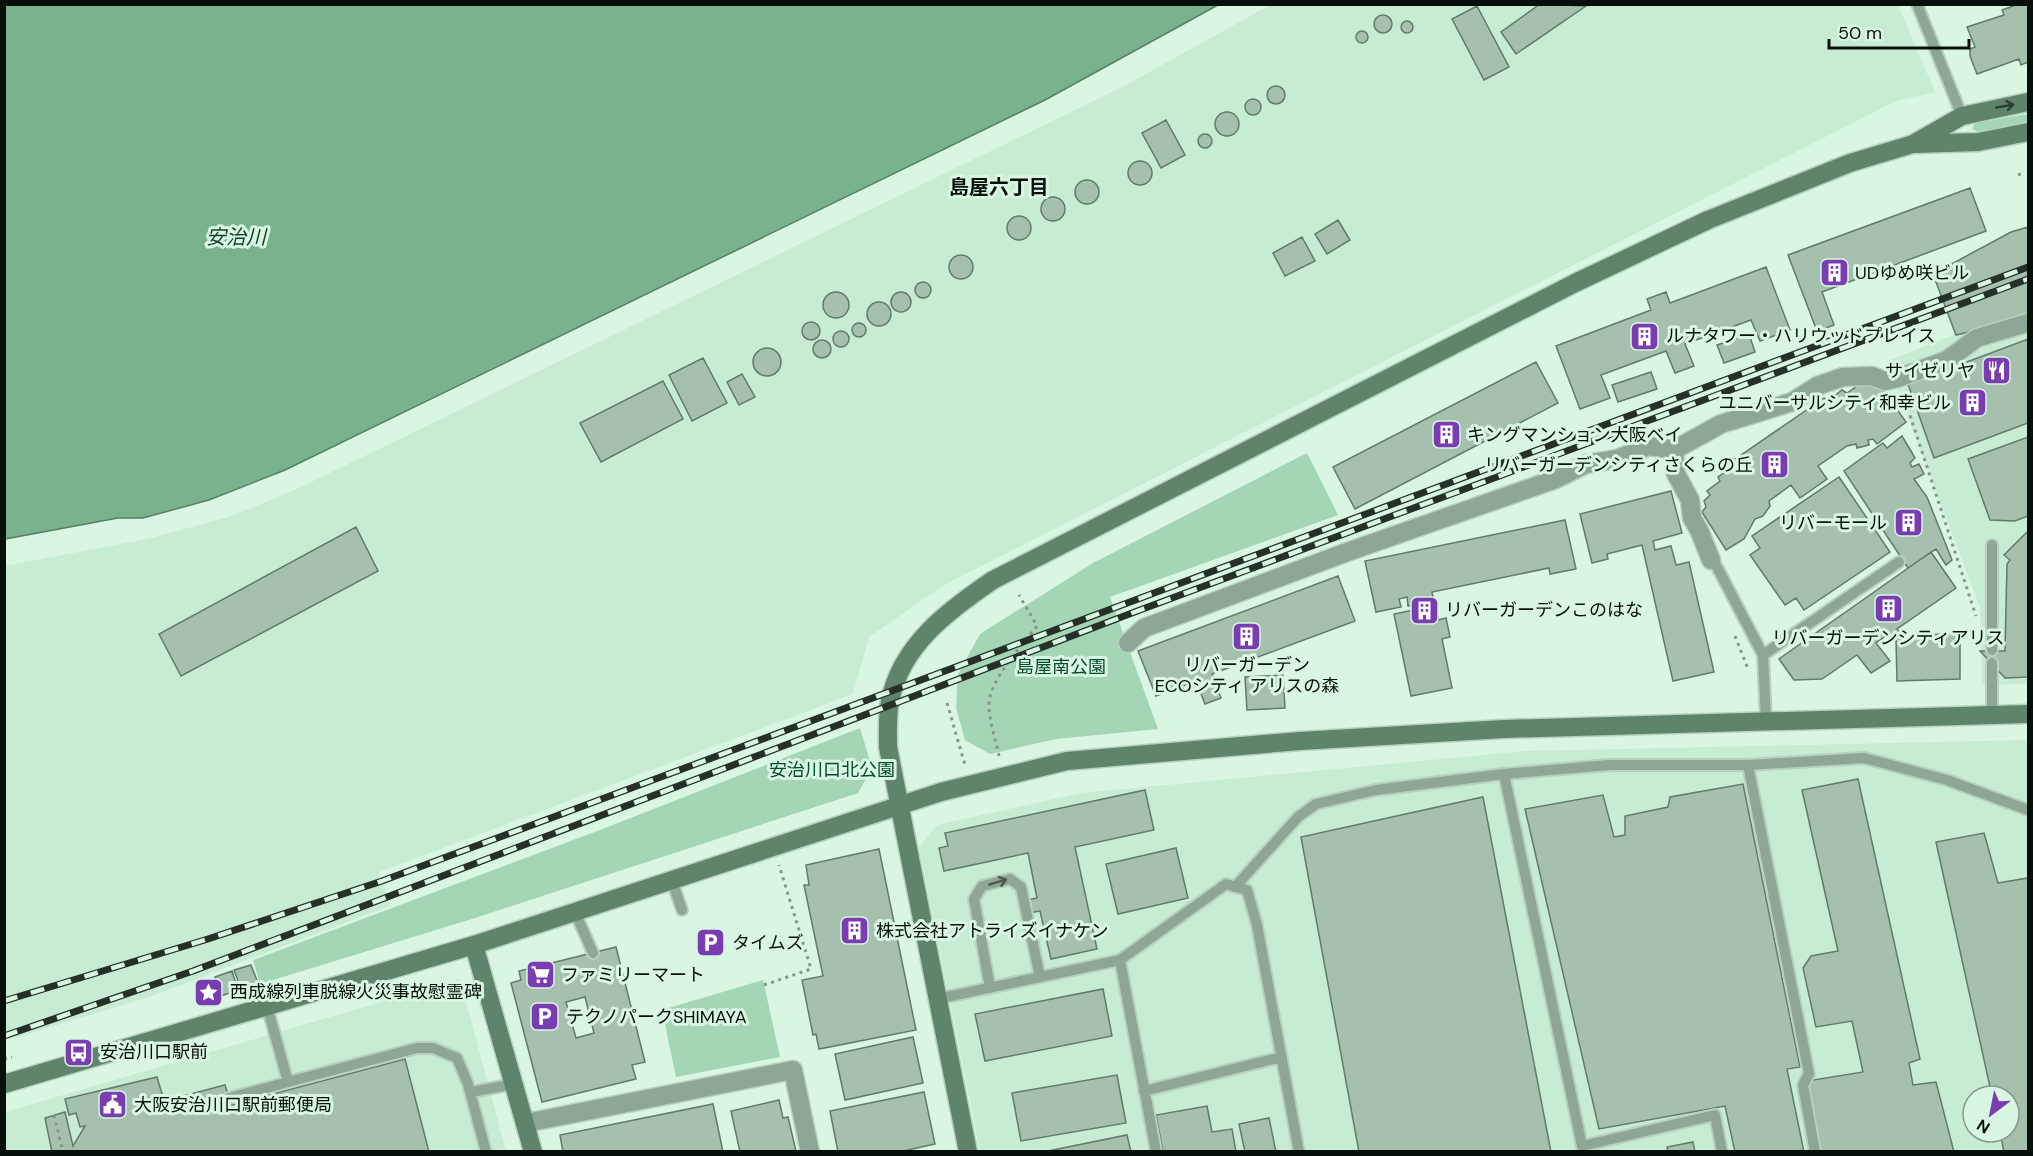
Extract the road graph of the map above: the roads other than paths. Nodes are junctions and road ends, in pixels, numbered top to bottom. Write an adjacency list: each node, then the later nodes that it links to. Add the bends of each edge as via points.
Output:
1 (1917, 4): 3 (lane)
2 (2028, 102): 3 (street, one-way to 2)
3 (1962, 116): 5 (street)
4 (2028, 132): 5 (street, via 1978,142)
5 (1913, 144): 20 (street, via 1850,163 1708,220 1575,283 993,580 930,629 915,646 895,684 890,701 888,747)
6 (2027, 323): 7 (street, via 1977,338 1947,360 1898,378 1885,381 1872,375 1843,376 1792,402 1721,424)
7 (1674, 450): 10 (street, via 1676,474); 11 (street, via 1649,446 1617,459 1586,464 1556,479 1144,628)
8 (1992, 545): 12 (lane)
9 (1899, 562): 13 (lane)
10 (1714, 564): 13 (lane)
11 (1128, 643)
12 (1992, 650)
13 (1763, 655): 17 (lane)
14 (1992, 663): 16 (lane)
15 (2028, 714): 16 (street)
16 (1992, 715): 17 (street)
17 (1766, 720): 20 (street, via 1504,729 1067,761)
18 (1748, 765): 19 (lane, via 1609,765); 21 (lane, via 1864,758 1947,780); 49 (lane, via 1809,1074 1803,1085)
19 (1504, 774): 23 (lane, via 1376,790 1316,804 1298,817); 41 (lane, via 1582,1146)
20 (897, 806): 22 (street); 31 (street)
21 (2028, 810)
22 (672, 881): 24 (lane); 25 (street)
23 (1235, 887): 28 (lane, via 1226,884); 33 (lane, via 1247,890 1257,925)
24 (682, 910)
25 (575, 912): 26 (street); 27 (lane)
26 (474, 945): 32 (street); 36 (street)
27 (593, 953)
28 (1120, 960): 29 (lane); 37 (lane)
29 (1040, 977): 30 (lane); 30 (lane, one-way to 29, via 974,900 982,886 1010,879 1021,887)
30 (990, 988): 31 (lane)
31 (937, 999): 45 (street)
32 (267, 1006): 34 (lane); 35 (street)
33 (1281, 1057): 37 (lane); 47 (lane)
34 (288, 1082): 38 (lane, via 417,1048 433,1048 457,1058); 39 (lane)
35 (4, 1084)
36 (514, 1084): 38 (lane); 40 (street)
37 (1144, 1091): 46 (lane)
38 (471, 1092): 42 (lane)
39 (228, 1098)
40 (526, 1123): 43 (street); 44 (street, via 793,1070)
41 (1607, 1146): 48 (lane, via 1715,1115)
42 (486, 1152)
43 (533, 1152)
44 (810, 1152)
45 (968, 1152)
46 (1156, 1152)
47 (1299, 1152)
48 (1722, 1152)
49 (1815, 1152)

